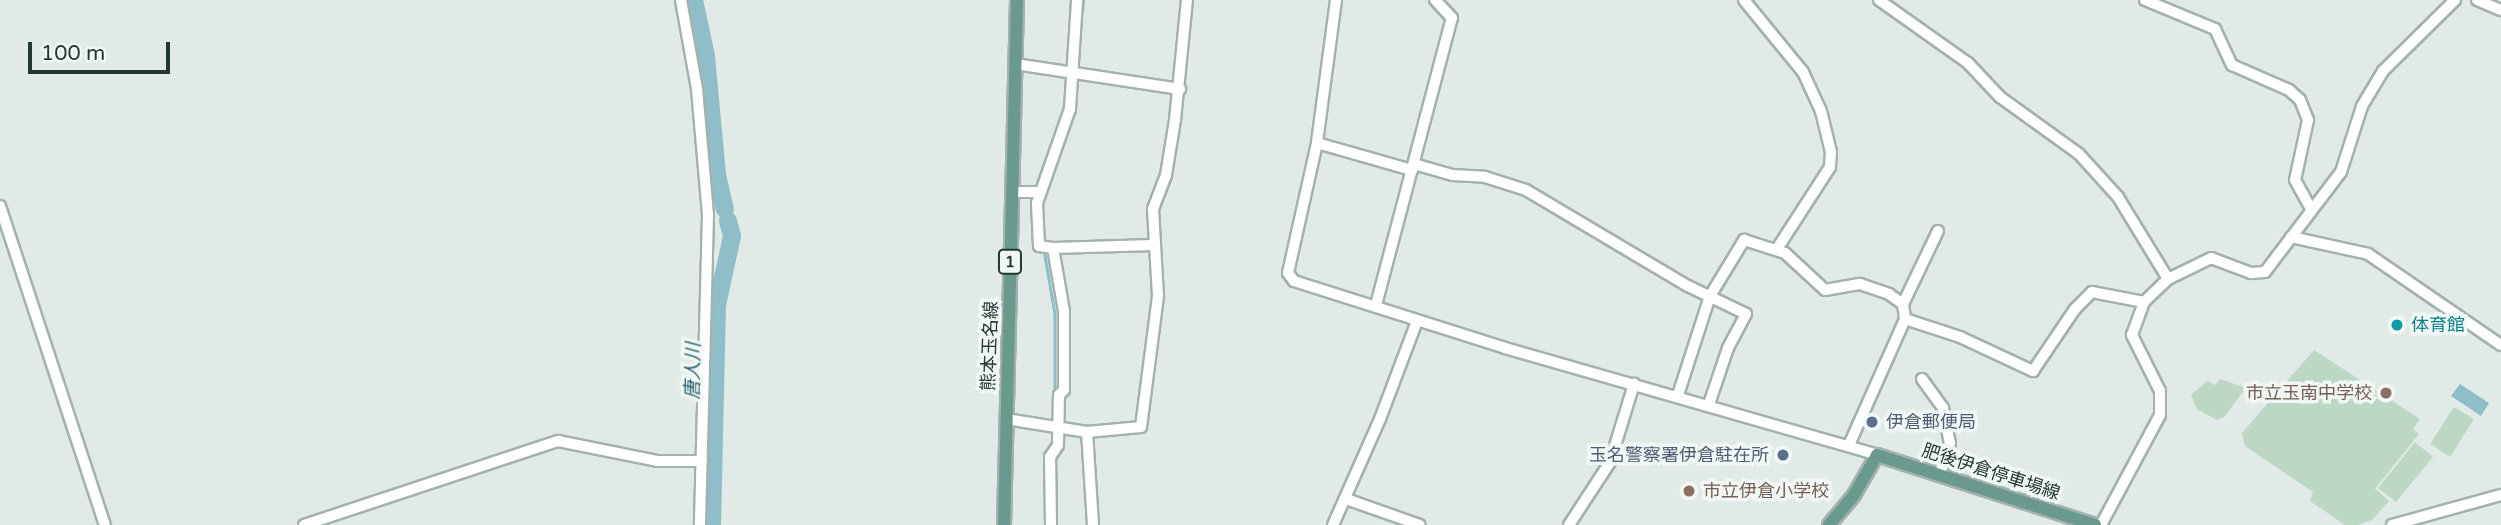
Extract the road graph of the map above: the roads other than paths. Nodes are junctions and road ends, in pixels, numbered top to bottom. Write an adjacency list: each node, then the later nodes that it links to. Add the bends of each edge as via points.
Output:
1 (681, 0): 44 (street, via 697,89 708,215)
2 (1017, 0): 13 (main road, 熊本玉名線 / 1)
3 (1077, 0): 14 (street)
4 (1187, 0): 15 (street)
5 (1336, 0): 16 (street)
6 (1435, 0): 17 (street, via 1452,18)
7 (1744, 0): 26 (street, via 1803,72 1821,111 1831,152 1830,167)
8 (1879, 0): 27 (street, via 1968,64 2000,97 2079,154 2118,197)
9 (2146, 0): 21 (street, via 2207,23 2220,36 2232,65 2289,90 2300,100 2308,120 2295,180)
10 (2455, 0): 21 (street, via 2383,71 2362,106 2341,172)
11 (2477, 0): 12 (street)
12 (2501, 10)
13 (1015, 64): 14 (street); 18 (main road, 熊本玉名線 / 1)
14 (1074, 76): 15 (street); 19 (street, via 1065,125)
15 (1180, 89): 24 (street, via 1166,175 1153,209)
16 (1317, 143): 17 (street); 31 (street, via 1289,273 1294,281)
17 (1413, 167): 28 (street, via 1485,177 1526,190); 31 (street)
18 (1012, 192): 19 (street); 39 (main road, 熊本玉名線 / 1)
19 (1038, 192): 25 (street)
20 (0, 206): 48 (street)
21 (2311, 209): 23 (street)
22 (1938, 231): 30 (street)
23 (2291, 237): 27 (street, via 2265,272 2251,273 2210,258); 34 (street, via 2368,254)
24 (1153, 245): 25 (street); 41 (street, via 1158,296 1141,427)
25 (1048, 247): 40 (street, via 1064,311 1064,390 1059,395)
26 (1777, 249): 28 (street, via 1744,240); 30 (street, via 1825,290 1860,284)
27 (2168, 279): 29 (street)
28 (1710, 296): 37 (street); 38 (street, via 1746,314 1728,348)
29 (2144, 302): 32 (street, via 2092,292 2074,309 2033,371 1960,337); 59 (street, via 2132,335 2160,391 2160,415)
30 (1903, 304): 32 (street)
31 (1376, 305): 33 (street)
32 (1905, 319): 42 (street)
33 (1417, 321): 36 (street); 47 (street)
34 (2501, 345)
35 (1922, 379): 45 (street, via 1943,408 1950,443)
36 (1634, 384): 37 (street); 56 (street, via 1610,462)
37 (1678, 395): 38 (street)
38 (1709, 404): 42 (street)
39 (1006, 419): 40 (street); 51 (main road, 熊本玉名線 / 1)
40 (1058, 427): 41 (street); 52 (street, via 1058,445 1050,457)
41 (1087, 432): 53 (street)
42 (1849, 445): 43 (street)
43 (1877, 455): 45 (main road, 肥後伊倉停車場線); 57 (main road, via 1854,495)
44 (702, 461): 49 (street, via 657,461 558,441); 50 (street)
45 (1940, 473): 58 (main road, 肥後伊倉停車場線)
46 (2501, 495): 60 (street)
47 (1346, 499): 54 (street); 55 (street)
48 (105, 525)
49 (303, 525)
50 (700, 525)
51 (1004, 525)
52 (1051, 525)
53 (1093, 525)
54 (1333, 525)
55 (1420, 525)
56 (1569, 525)
57 (1829, 525)
58 (2095, 525)
59 (2101, 525)
60 (2392, 525)

